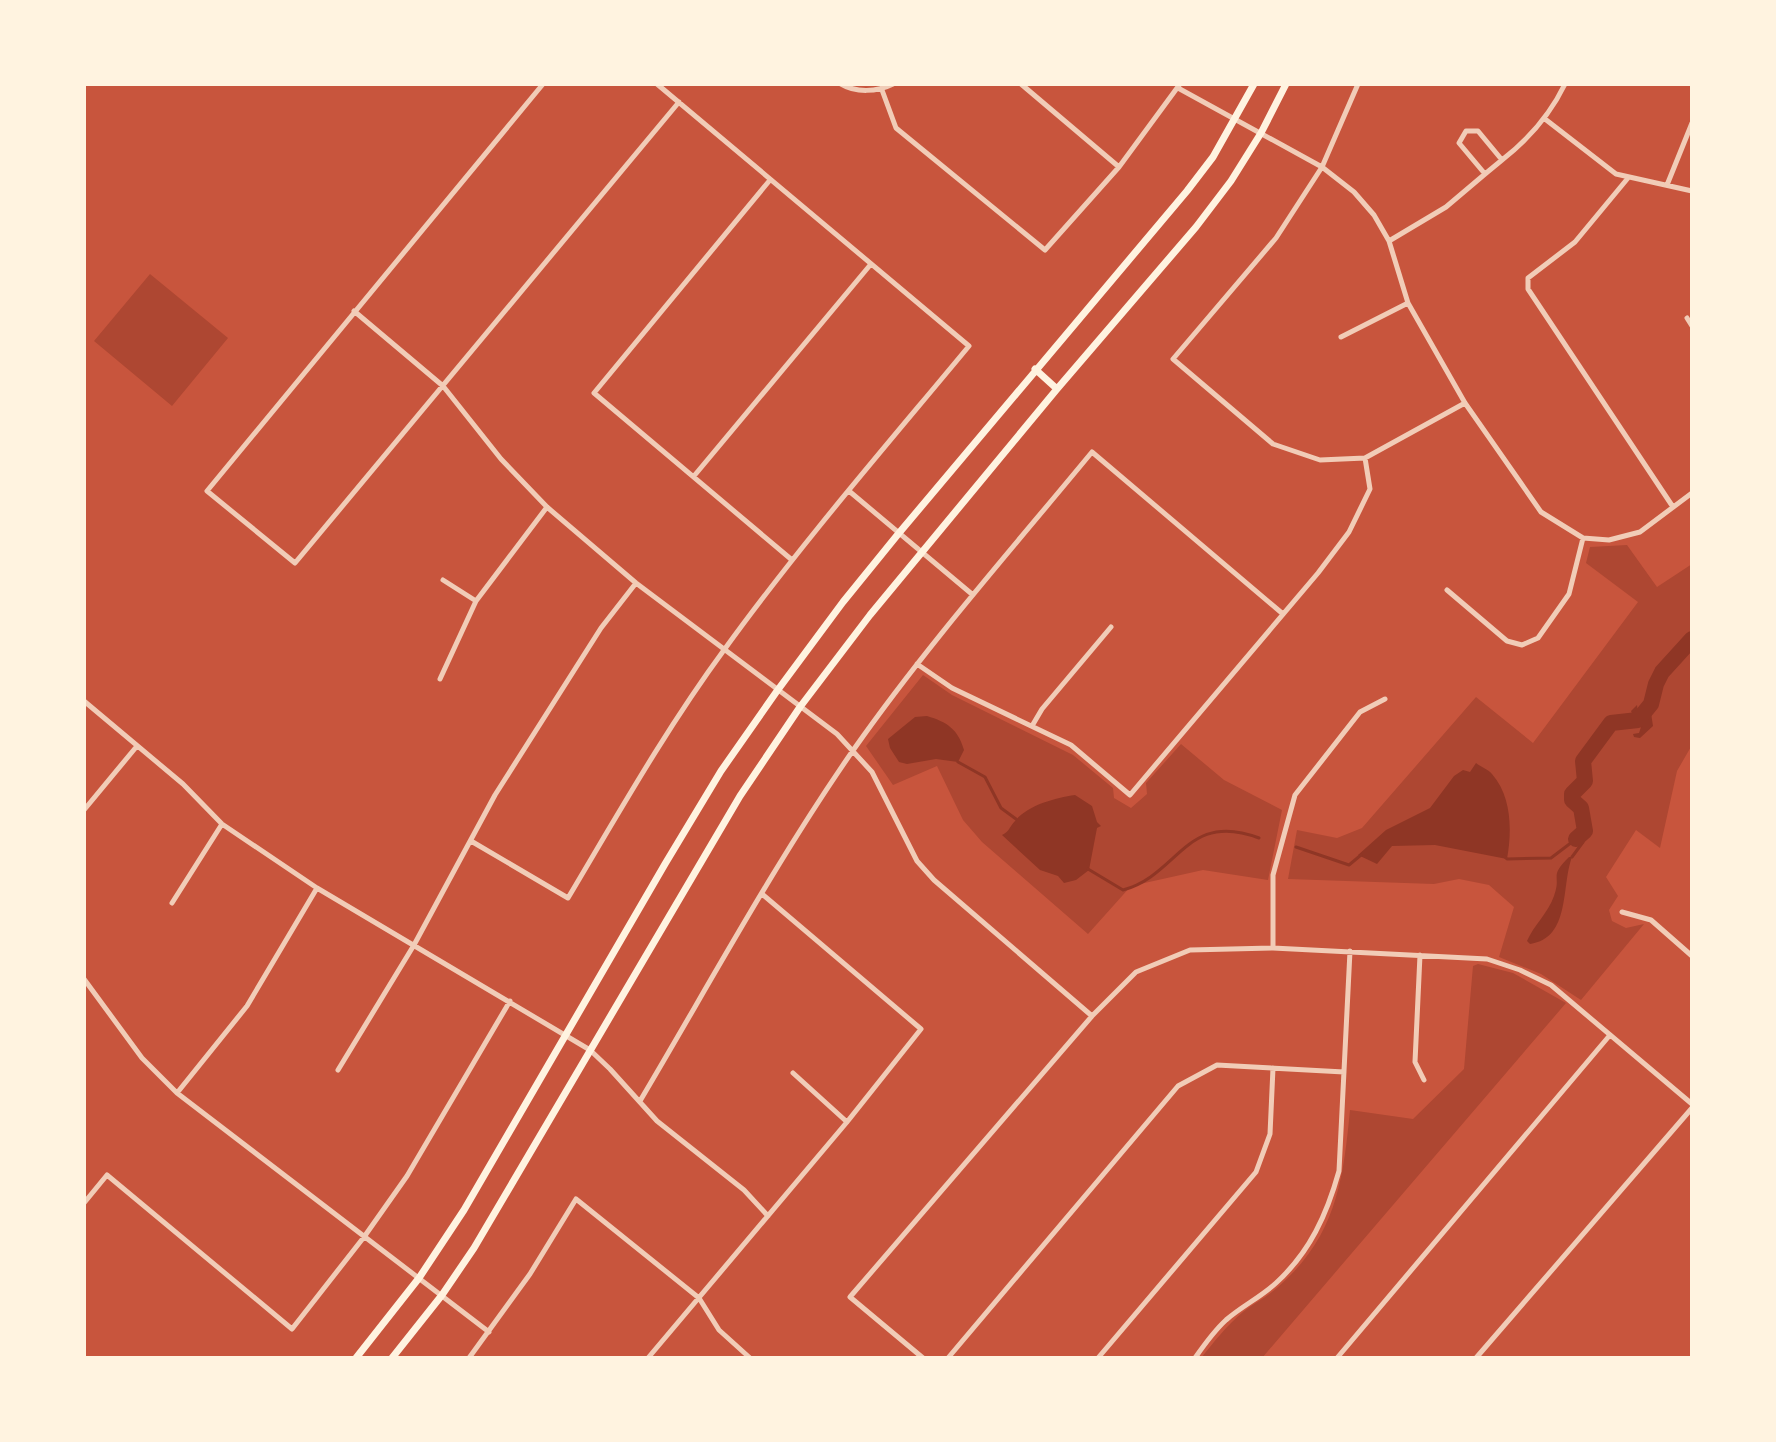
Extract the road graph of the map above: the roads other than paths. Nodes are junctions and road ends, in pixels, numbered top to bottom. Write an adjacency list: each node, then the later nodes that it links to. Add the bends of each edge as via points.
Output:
1 (543, 84): 28 (street)
2 (657, 84): 12 (street)
3 (841, 84): 11 (street)
4 (893, 84): 11 (street)
5 (1021, 84): 18 (street)
6 (1254, 84): 14 (main road)
7 (1286, 84): 16 (main road)
8 (1358, 84): 19 (street)
9 (1565, 84): 13 (street)
10 (1179, 86): 14 (street); 18 (street)
11 (882, 90): 18 (street, via 896,128 1045,250)
12 (679, 102): 22 (street); 33 (street)
13 (1545, 119): 17 (street); 21 (street, via 1601,164)
14 (1236, 120): 16 (street); 32 (main road, via 1187,191)
15 (1692, 123): 23 (street)
16 (1261, 133): 19 (street); 34 (main road, via 1196,227)
17 (1502, 160): 20 (street); 20 (street, via 1478,131 1466,131 1459,143)
18 (1119, 167)
19 (1322, 167): 25 (street, via 1354,192); 36 (street, via 1276,238 1173,359 1273,444 1320,460)
20 (1485, 174): 25 (street, via 1446,207)
21 (1628, 178): 23 (street); 41 (street, via 1575,242 1528,278 1528,289)
22 (770, 180): 26 (street); 37 (street, via 594,393)
23 (1667, 185): 24 (street)
24 (1692, 191)
25 (1389, 241): 27 (street)
26 (871, 264): 37 (street); 38 (street, via 969,346)
27 (1408, 303): 31 (street); 35 (street)
28 (354, 311): 33 (street); 33 (street, via 207,491 295,563)
29 (1687, 318): 30 (street)
30 (1692, 326)
31 (1341, 337)
32 (1035, 369): 34 (main road); 42 (main road)
33 (443, 386): 40 (street)
34 (1057, 389): 44 (main road)
35 (1465, 403): 36 (street); 43 (street, via 1541,512)
36 (1365, 458): 51 (street, via 1370,489 1349,532)
37 (694, 476): 45 (street)
38 (849, 491): 42 (street); 45 (street)
39 (1692, 493): 41 (street)
40 (547, 507): 47 (street); 50 (street)
41 (1673, 507): 43 (street, via 1640,532 1609,540)
42 (899, 533): 44 (street); 56 (main road)
43 (1583, 538): 48 (street, via 1569,594 1538,638 1522,645 1507,641)
44 (923, 553): 49 (street); 59 (main road)
45 (792, 560): 53 (street)
46 (443, 580): 50 (street)
47 (636, 583): 53 (street); 65 (street, via 585,654)
48 (1447, 590)
49 (973, 595): 51 (street, via 1092,452); 54 (street)
50 (476, 601): 55 (street)
51 (1283, 614): 60 (street, via 1130,795 1071,745)
52 (1111, 627): 60 (street)
53 (723, 650): 56 (street); 65 (street, via 568,898)
54 (917, 664): 60 (street, via 952,688); 62 (street)
55 (440, 679)
56 (777, 691): 59 (street); 79 (main road, via 713,785)
57 (1385, 699): 71 (street, via 1360,712 1295,795 1273,875)
58 (84, 701): 61 (street)
59 (800, 707): 62 (street); 80 (main road, via 740,796)
60 (1032, 726)
61 (137, 746): 63 (street); 64 (street)
62 (853, 750): 67 (street); 77 (street, via 872,772 917,861 934,880)
63 (84, 810)
64 (222, 824): 66 (street); 68 (street)
65 (471, 841): 70 (street)
66 (317, 888): 70 (street); 86 (street, via 247,1006)
67 (762, 894): 87 (street); 89 (street, via 921,1029)
68 (172, 903)
69 (1622, 912): 74 (street, via 1651,920)
70 (414, 945): 76 (street); 82 (street)
71 (1273, 948): 72 (street); 77 (street, via 1190,950 1136,972)
72 (1350, 951): 73 (street); 83 (street)
73 (1420, 955): 78 (street, via 1487,959 1520,970 1551,985); 85 (street, via 1415,1062)
74 (1692, 956)
75 (84, 979): 86 (street, via 142,1058)
76 (510, 1001): 79 (street); 92 (street, via 407,1176)
77 (1092, 1016): 102 (street, via 850,1297)
78 (1611, 1034): 88 (street); 106 (street)
79 (565, 1035): 80 (street); 93 (main road)
80 (590, 1050): 87 (street); 94 (main road, via 511,1189)
81 (1273, 1068): 83 (street); 103 (street, via 1217,1065 1178,1086); 104 (street, via 1270,1134 1256,1172)
82 (338, 1070)
83 (1344, 1072): 105 (street, via 1339,1171 1317,1234 1276,1283 1226,1320)
84 (793, 1073): 89 (street)
85 (1424, 1080)
86 (177, 1093): 92 (street)
87 (640, 1101): 91 (street)
88 (1692, 1106): 107 (street)
89 (847, 1122): 91 (street)
90 (84, 1203): 92 (street, via 107,1175 292,1329)
91 (768, 1216): 95 (street)
92 (364, 1237): 93 (street)
93 (419, 1278): 94 (street); 97 (main road)
94 (442, 1295): 96 (street); 98 (main road)
95 (699, 1298): 96 (street, via 576,1199); 100 (street); 101 (street, via 719,1330)
96 (489, 1332): 99 (street)
97 (356, 1358)
98 (392, 1358)
99 (469, 1358)
100 (648, 1358)
101 (750, 1358)
102 (923, 1358)
103 (948, 1358)
104 (1098, 1358)
105 (1195, 1358)
106 (1337, 1358)
107 (1476, 1358)

